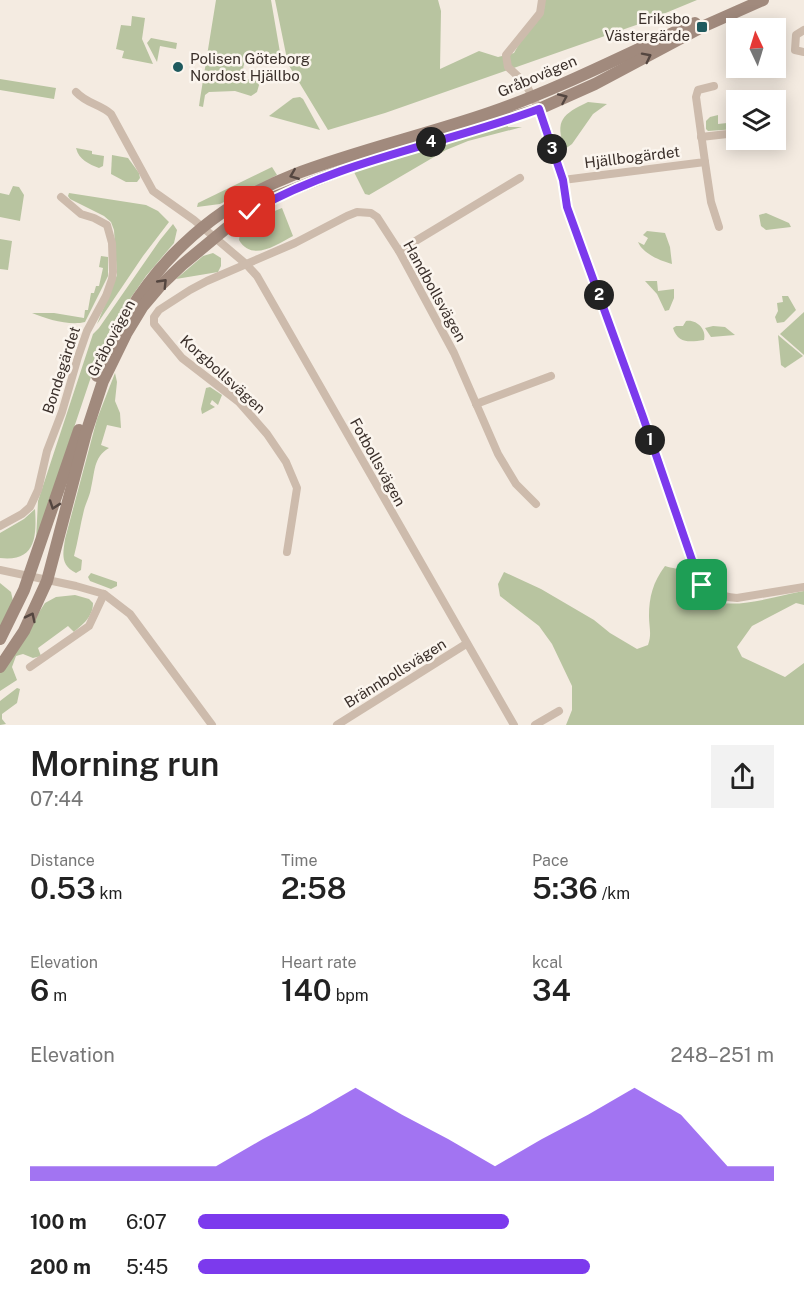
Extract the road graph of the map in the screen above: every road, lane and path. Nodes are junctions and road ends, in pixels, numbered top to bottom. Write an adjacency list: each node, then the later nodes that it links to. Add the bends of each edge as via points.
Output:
1 (542, 0): 8 (street, via 540,13 506,55 508,67)
2 (747, 0): 8 (main road, Gråbovägen)
3 (763, 0): 9 (main road, Gråbovägen, one-way to 3)
4 (804, 30): 5 (street, via 796,35 795,50)
5 (804, 52)
6 (714, 86): 11 (street, via 698,90 696,97)
7 (76, 92): 16 (street, Fotbollsvägen, via 83,100 111,114 153,191)
8 (533, 96): 9 (street); 16 (main road, Gråbovägen, one-way to 16, via 446,128 291,176 230,207)
9 (539, 109): 14 (street); 18 (main road, Gråbovägen, via 322,176 263,204)
10 (726, 134): 11 (street)
11 (701, 137): 12 (street)
12 (705, 162): 14 (street, Hjällbogärdet); 17 (street)
13 (520, 178): 19 (street)
14 (563, 180): 29 (street, via 567,207 702,585 717,594 737,598)
15 (61, 197): 24 (street, Bondegärdet, via 81,214 107,225 113,272 106,296 87,330 38,490 30,507)
16 (202, 227): 18 (street, Fotbollsvägen); 27 (main road, Gråbovägen, one-way to 27, via 162,265 127,314 106,354)
17 (719, 227)
18 (215, 237): 20 (street, Fotbollsvägen); 28 (main road, Gråbovägen, one-way to 18, via 86,433 111,363 143,306)
19 (399, 251): 20 (street, Handbollsvägen, via 377,217 364,211); 22 (street, Handbollsvägen, via 454,353)
20 (246, 264): 25 (street, Korgbollsvägen, via 190,290 159,310 154,324 182,358 239,402 286,462 297,488); 32 (street, Fotbollsvägen, via 257,276)
21 (551, 376): 22 (street)
22 (476, 404): 23 (street, Handbollsvägen, via 516,484)
23 (536, 504)
24 (0, 526)
25 (287, 552)
26 (0, 570): 27 (street)
27 (29, 576): 28 (street); 31 (main road, Gråbovägen)
28 (47, 580): 30 (street); 33 (main road, Gråbovägen, one-way to 28, via 24,631)
29 (804, 587)
30 (104, 594): 34 (street, via 90,626); 36 (street, via 130,614)
31 (0, 639)
32 (466, 644): 37 (street, Brännbollsvägen); 38 (street, Fotbollsvägen)
33 (0, 667)
34 (30, 667)
35 (559, 711): 39 (street)
36 (212, 725)
37 (338, 725)
38 (514, 725)
39 (535, 725)

